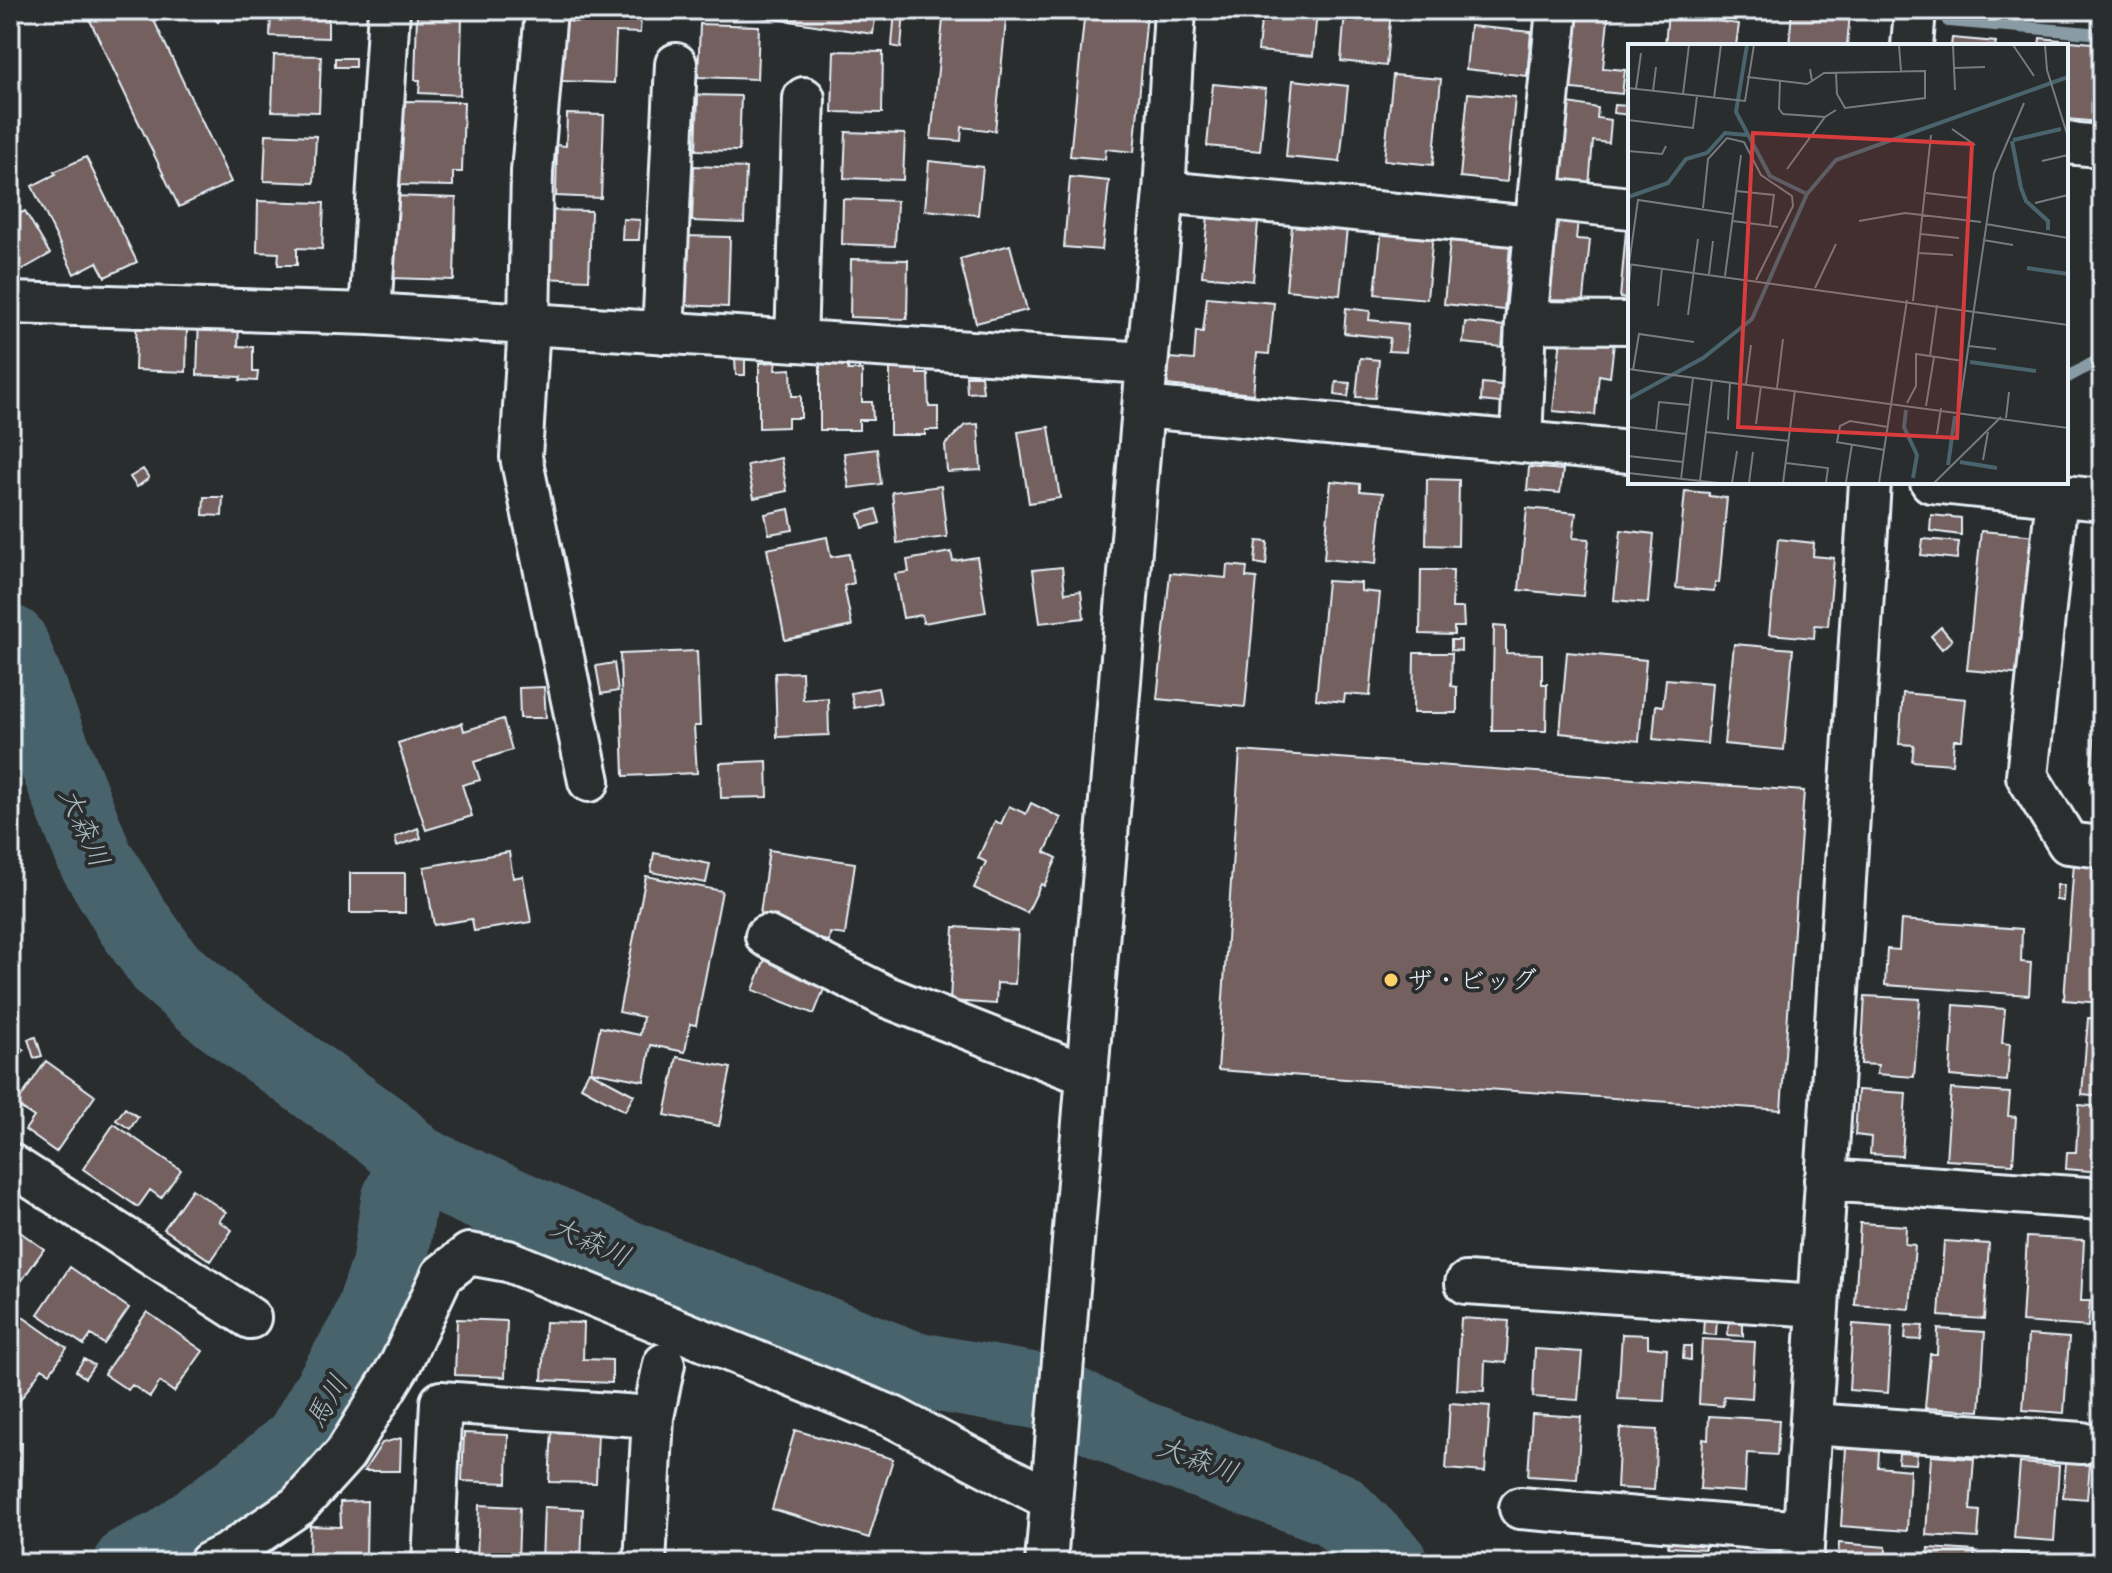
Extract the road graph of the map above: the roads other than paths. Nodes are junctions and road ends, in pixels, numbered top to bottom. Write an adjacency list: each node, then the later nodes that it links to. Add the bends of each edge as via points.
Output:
1 (389, 10): 13 (street)
2 (546, 10): 16 (street, via 532,172)
3 (1175, 10): 9 (street)
4 (1557, 10): 11 (street)
5 (1915, 10): 6 (street)
6 (1912, 44)
7 (676, 64): 17 (street)
8 (804, 98): 18 (street)
9 (1164, 192): 11 (street); 19 (street)
10 (1628, 208): 11 (street)
11 (1537, 212): 14 (street)
12 (10, 303): 13 (street)
13 (370, 314): 16 (street)
14 (1526, 322): 15 (street); 21 (street)
15 (1628, 323)
16 (529, 324): 17 (street); 27 (street, via 521,457)
17 (663, 333): 18 (street)
18 (796, 341): 19 (street)
19 (1147, 363): 20 (street)
20 (1143, 407): 21 (street); 30 (street)
21 (1521, 441): 22 (street)
22 (1628, 452)
23 (1870, 484): 32 (street)
24 (1949, 484): 25 (street)
25 (2057, 496): 26 (street); 28 (street, via 2027,776 2068,843)
26 (2102, 500)
27 (589, 781)
28 (2102, 847)
29 (766, 936): 30 (street, via 887,997)
30 (1086, 1075): 41 (street)
31 (10, 1164): 36 (street)
32 (1825, 1180): 33 (street); 35 (street)
33 (2102, 1199)
34 (1466, 1283): 35 (street)
35 (1818, 1306): 39 (street)
36 (250, 1318)
37 (664, 1364): 38 (street)
38 (653, 1417): 45 (street, via 441,1402); 46 (street)
39 (1811, 1424): 40 (street); 43 (street)
40 (2082, 1443)
41 (1051, 1500): 44 (street, via 893,1417 508,1261 469,1254 442,1275 401,1363 345,1454 298,1506); 47 (street)
42 (1520, 1508): 43 (street)
43 (1803, 1548)
44 (209, 1563)
45 (433, 1563)
46 (645, 1563)
47 (1046, 1563)

